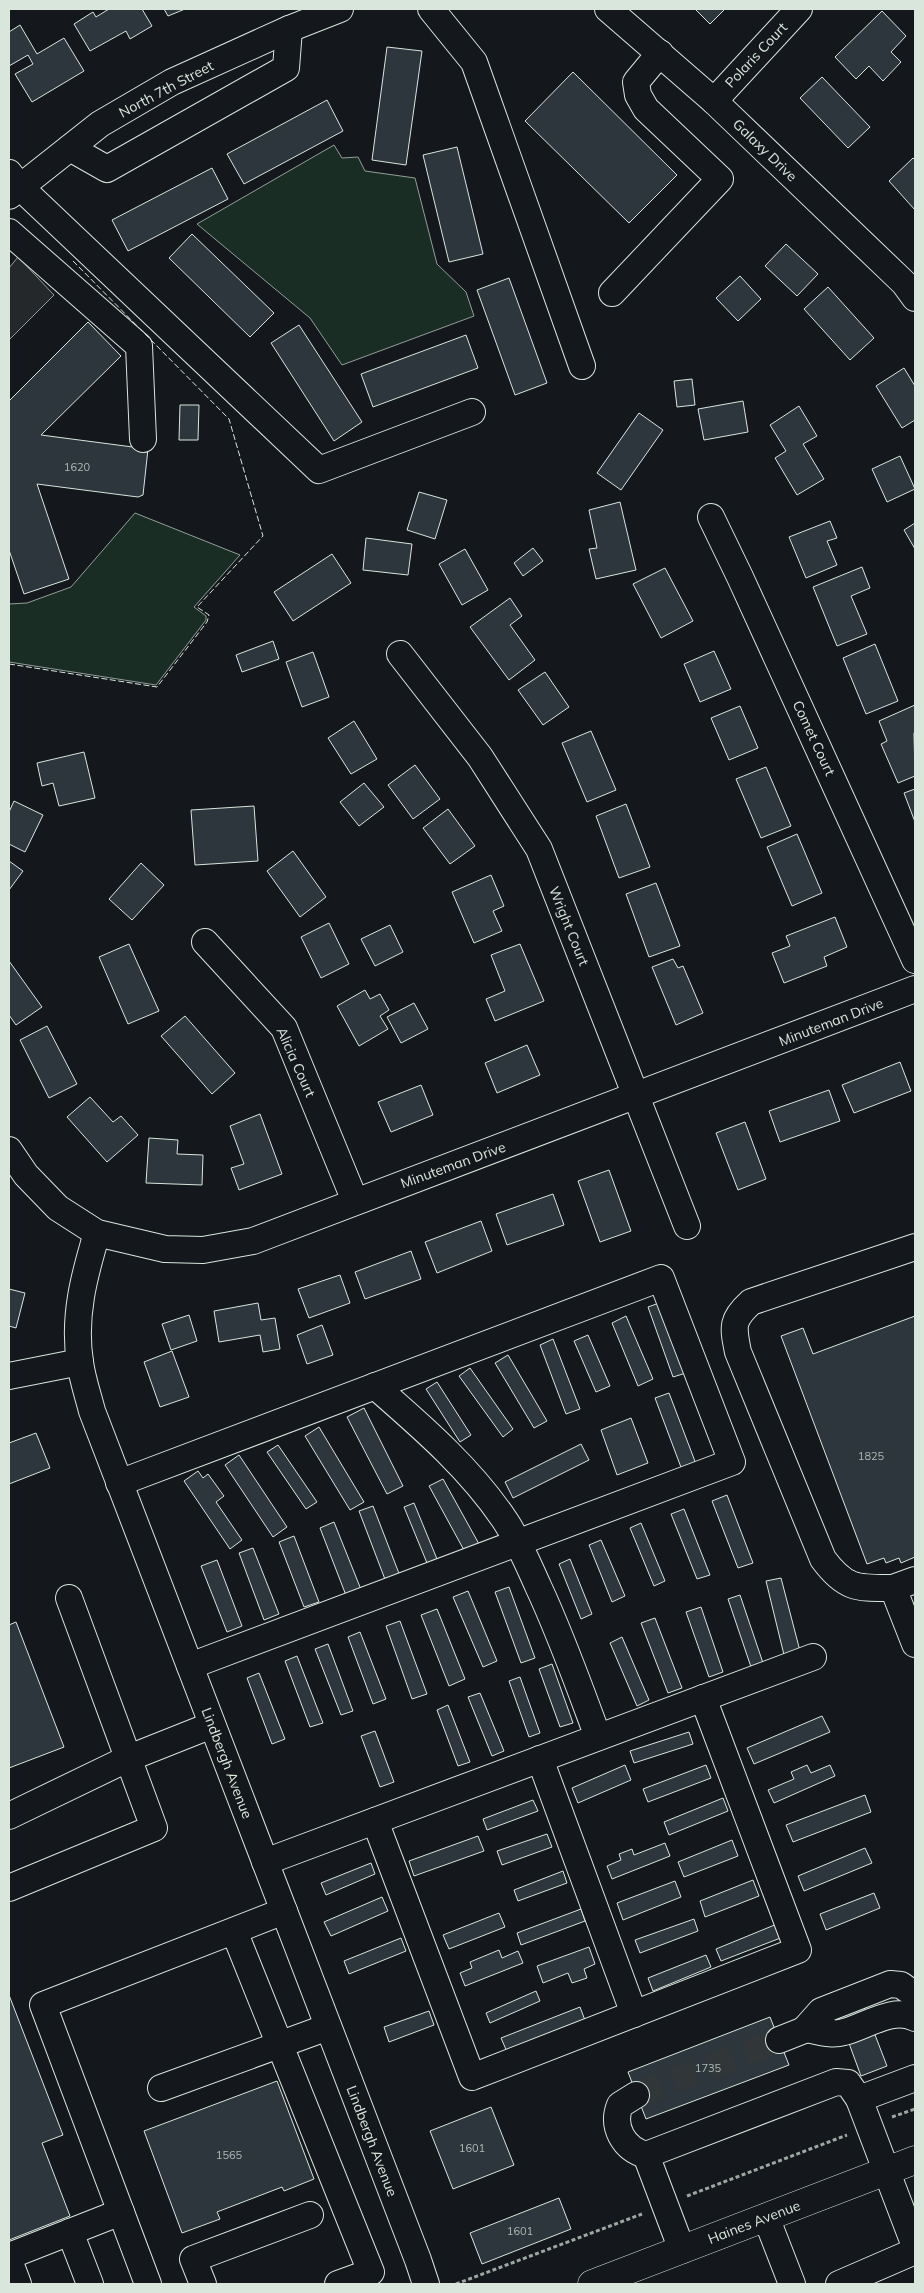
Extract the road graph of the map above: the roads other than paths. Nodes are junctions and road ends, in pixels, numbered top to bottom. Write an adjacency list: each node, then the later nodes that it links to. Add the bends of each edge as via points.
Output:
1 (340, 9): 5 (street, North 7th Street)
2 (431, 9): 13 (street, via 474,62)
3 (608, 9): 6 (street, Galaxy Drive)
4 (799, 9): 7 (street, Polaris Court)
5 (289, 29): 8 (street, North 7th Street, via 172,82 100,124); 8 (street, via 286,68 108,169)
6 (660, 54): 7 (street, Galaxy Drive); 11 (street, via 636,82 638,95 646,110 720,179)
7 (714, 100): 12 (street, Galaxy Drive, via 904,283)
8 (70, 148): 9 (street, North 7th Street)
9 (12, 185): 14 (street, via 319,470)
10 (9, 232): 15 (street, via 139,346)
11 (612, 294)
12 (915, 298)
13 (582, 366)
14 (472, 412)
15 (143, 439)
16 (711, 517): 19 (street, Comet Court)
17 (400, 654): 21 (street, Wright Court, via 480,757 539,850)
18 (205, 942): 23 (street, Alicia Court, via 284,1028)
19 (915, 960)
20 (915, 990): 21 (street, Minuteman Drive)
21 (637, 1097): 23 (street, Minuteman Drive); 24 (street, Wright Court)
22 (9, 1150): 25 (street, Minuteman Drive, via 26,1175 58,1208)
23 (355, 1202): 25 (street, Minuteman Drive, via 253,1241 203,1250 165,1249)
24 (687, 1226)
25 (97, 1233): 27 (street, Lindbergh Avenue, via 77,1313)
26 (915, 1247): 32 (street, via 751,1302 739,1313 733,1330 738,1352 823,1560 835,1576 858,1588)
27 (80, 1362): 28 (street); 30 (street, Lindbergh Avenue, via 92,1411)
28 (9, 1376)
29 (375, 1386): 30 (street); 31 (street, via 470,1474); 31 (street, via 661,1278 732,1462)
30 (119, 1482): 36 (street, Lindbergh Avenue)
31 (518, 1542): 36 (street); 39 (street, via 562,1638)
32 (904, 1584): 34 (street)
33 (69, 1598): 40 (street)
34 (915, 1644)
35 (813, 1657): 37 (street)
36 (190, 1666): 38 (street, Lindbergh Avenue)
37 (703, 1698): 39 (street); 51 (street, via 798,1950)
38 (212, 1725): 40 (street); 44 (street, Lindbergh Avenue)
39 (598, 1737): 41 (street)
40 (129, 1758): 42 (street); 45 (street, via 154,1828)
41 (540, 1759): 43 (street); 51 (street)
42 (9, 1816)
43 (375, 1821): 44 (street); 51 (street, via 472,2077)
44 (265, 1862): 46 (street, Lindbergh Avenue)
45 (9, 1888)
46 (284, 1912): 47 (street); 54 (street, Lindbergh Avenue)
47 (234, 1931): 57 (street); 65 (street, via 43,2005)
48 (915, 1995): 55 (street, via 901,1985 890,1984 821,2011)
49 (915, 2006): 50 (street, via 905,1998 890,1998)
50 (865, 2007)
51 (634, 2014)
52 (839, 2016): 55 (street)
53 (915, 2018): 55 (street, via 894,2015 829,2035)
54 (328, 2027): 57 (street); 79 (street, Lindbergh Avenue)
55 (806, 2029): 56 (street)
56 (779, 2040)
57 (280, 2045): 59 (street); 78 (street, via 371,2272)
58 (915, 2078): 61 (street)
59 (161, 2088)
60 (636, 2095): 62 (street, via 620,2105 616,2120 624,2142 634,2152)
61 (858, 2099): 62 (street, via 848,2083 836,2082); 64 (street)
62 (646, 2155): 70 (street)
63 (915, 2160): 64 (main road, Haines Avenue)
64 (886, 2171): 67 (main road, Haines Avenue); 69 (street)
65 (121, 2212): 68 (street); 76 (street)
66 (310, 2215): 77 (street, via 193,2259)
67 (766, 2217): 70 (main road, Haines Avenue); 81 (street)
68 (70, 2232): 72 (street); 75 (street)
69 (915, 2246)
70 (682, 2250): 80 (main road, Haines Avenue)
71 (915, 2251): 82 (street)
72 (9, 2256)
73 (9, 2260): 74 (street)
74 (18, 2284)
75 (90, 2284)
76 (148, 2284)
77 (203, 2284)
78 (338, 2284)
79 (426, 2284)
80 (592, 2284)
81 (792, 2284)
82 (839, 2284)

